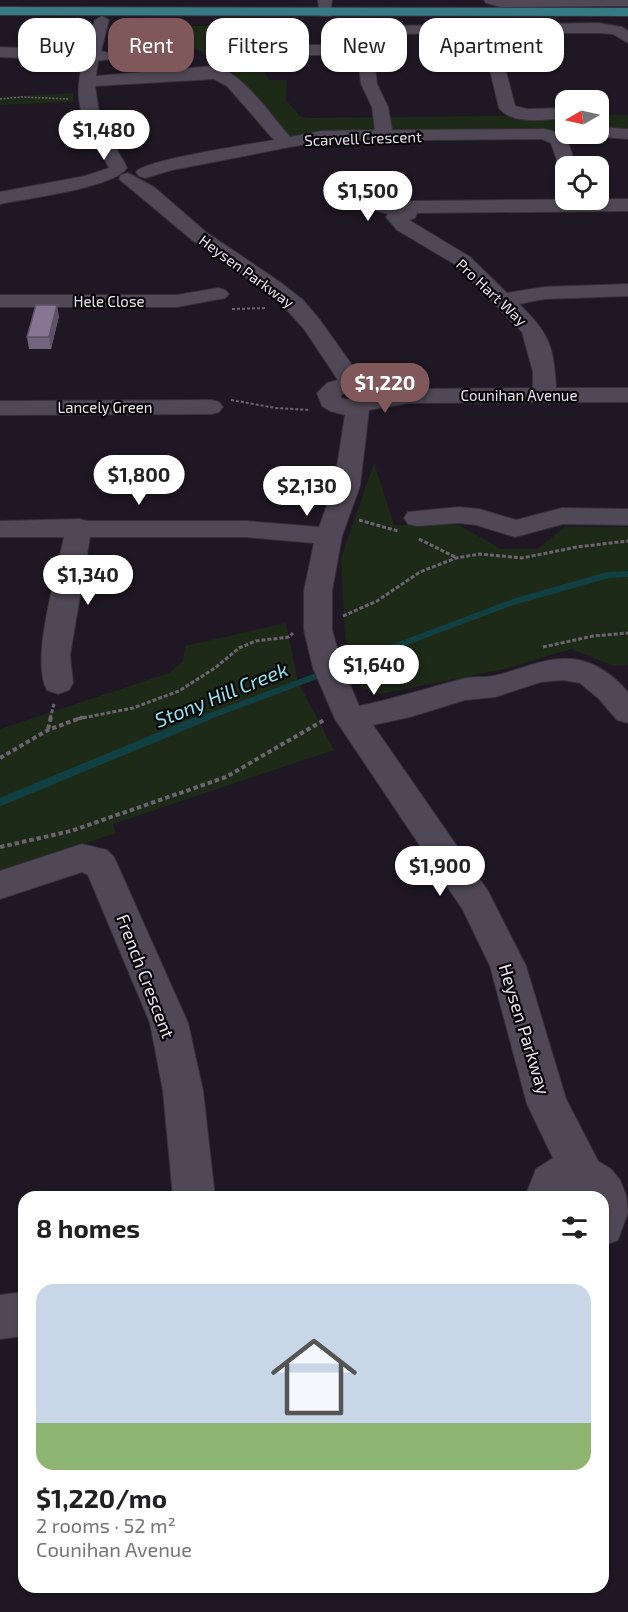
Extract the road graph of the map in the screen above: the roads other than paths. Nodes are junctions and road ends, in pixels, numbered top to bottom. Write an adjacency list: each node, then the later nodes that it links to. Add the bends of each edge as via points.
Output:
1 (491, 0): 2 (street)
2 (628, 3)
3 (333, 9): 5 (main road); 6 (main road); 8 (main road)
4 (0, 11): 6 (main road)
5 (628, 12)
6 (110, 17): 7 (main road); 14 (street)
7 (0, 19)
8 (628, 19)
9 (564, 28): 10 (street, via 617,30)
10 (628, 36)
11 (0, 52): 14 (street)
12 (367, 72): 18 (street, via 380,107)
13 (499, 72): 15 (street, via 507,108 514,113)
14 (91, 73): 20 (street, via 151,79 214,74 231,82); 21 (street, Heysen Parkway, via 91,119 100,138)
15 (555, 113)
16 (609, 133): 17 (street)
17 (628, 134)
18 (384, 136): 19 (street, Scarvell Crescent); 20 (street, Scarvell Crescent, via 321,136)
19 (555, 137)
20 (285, 142): 21 (street, Scarvell Crescent)
21 (129, 172): 23 (street, Scarvell Crescent); 33 (street, Heysen Parkway, via 199,237 295,305 330,348)
22 (347, 188): 27 (street, Pro Hart Way, via 367,202)
23 (0, 198)
24 (555, 204): 27 (street, via 431,207)
25 (609, 204): 26 (street)
26 (628, 205)
27 (407, 219): 30 (street, Pro Hart Way, via 463,261)
28 (628, 290): 30 (street, via 544,293)
29 (218, 294): 31 (street, Hele Close, via 177,301)
30 (503, 300): 32 (street, Pro Hart Way, via 532,329)
31 (0, 301)
32 (548, 387): 33 (street, Counihan Avenue, via 409,396); 34 (street, Counihan Avenue)
33 (351, 392): 41 (street, Heysen Parkway, via 354,434 347,486)
34 (628, 395)
35 (211, 407): 36 (street, Lancely Green)
36 (0, 408)
37 (628, 517): 38 (street, via 562,516 515,529 459,515)
38 (417, 518)
39 (79, 527): 40 (street); 41 (street, via 246,529); 42 (street, via 55,655)
40 (0, 529)
41 (328, 540): 44 (street, Heysen Parkway, via 318,591 318,630)
42 (58, 683)
43 (619, 701): 44 (street, via 591,676 577,670 539,672 410,706)
44 (349, 713): 47 (street, Heysen Parkway, via 480,911 508,966 547,1104)
45 (0, 885): 46 (street, French Crescent, via 82,858 95,860 102,867 169,1023 183,1091)
46 (193, 1191)
47 (580, 1191)
48 (18, 1315): 49 (street)
49 (0, 1317)

